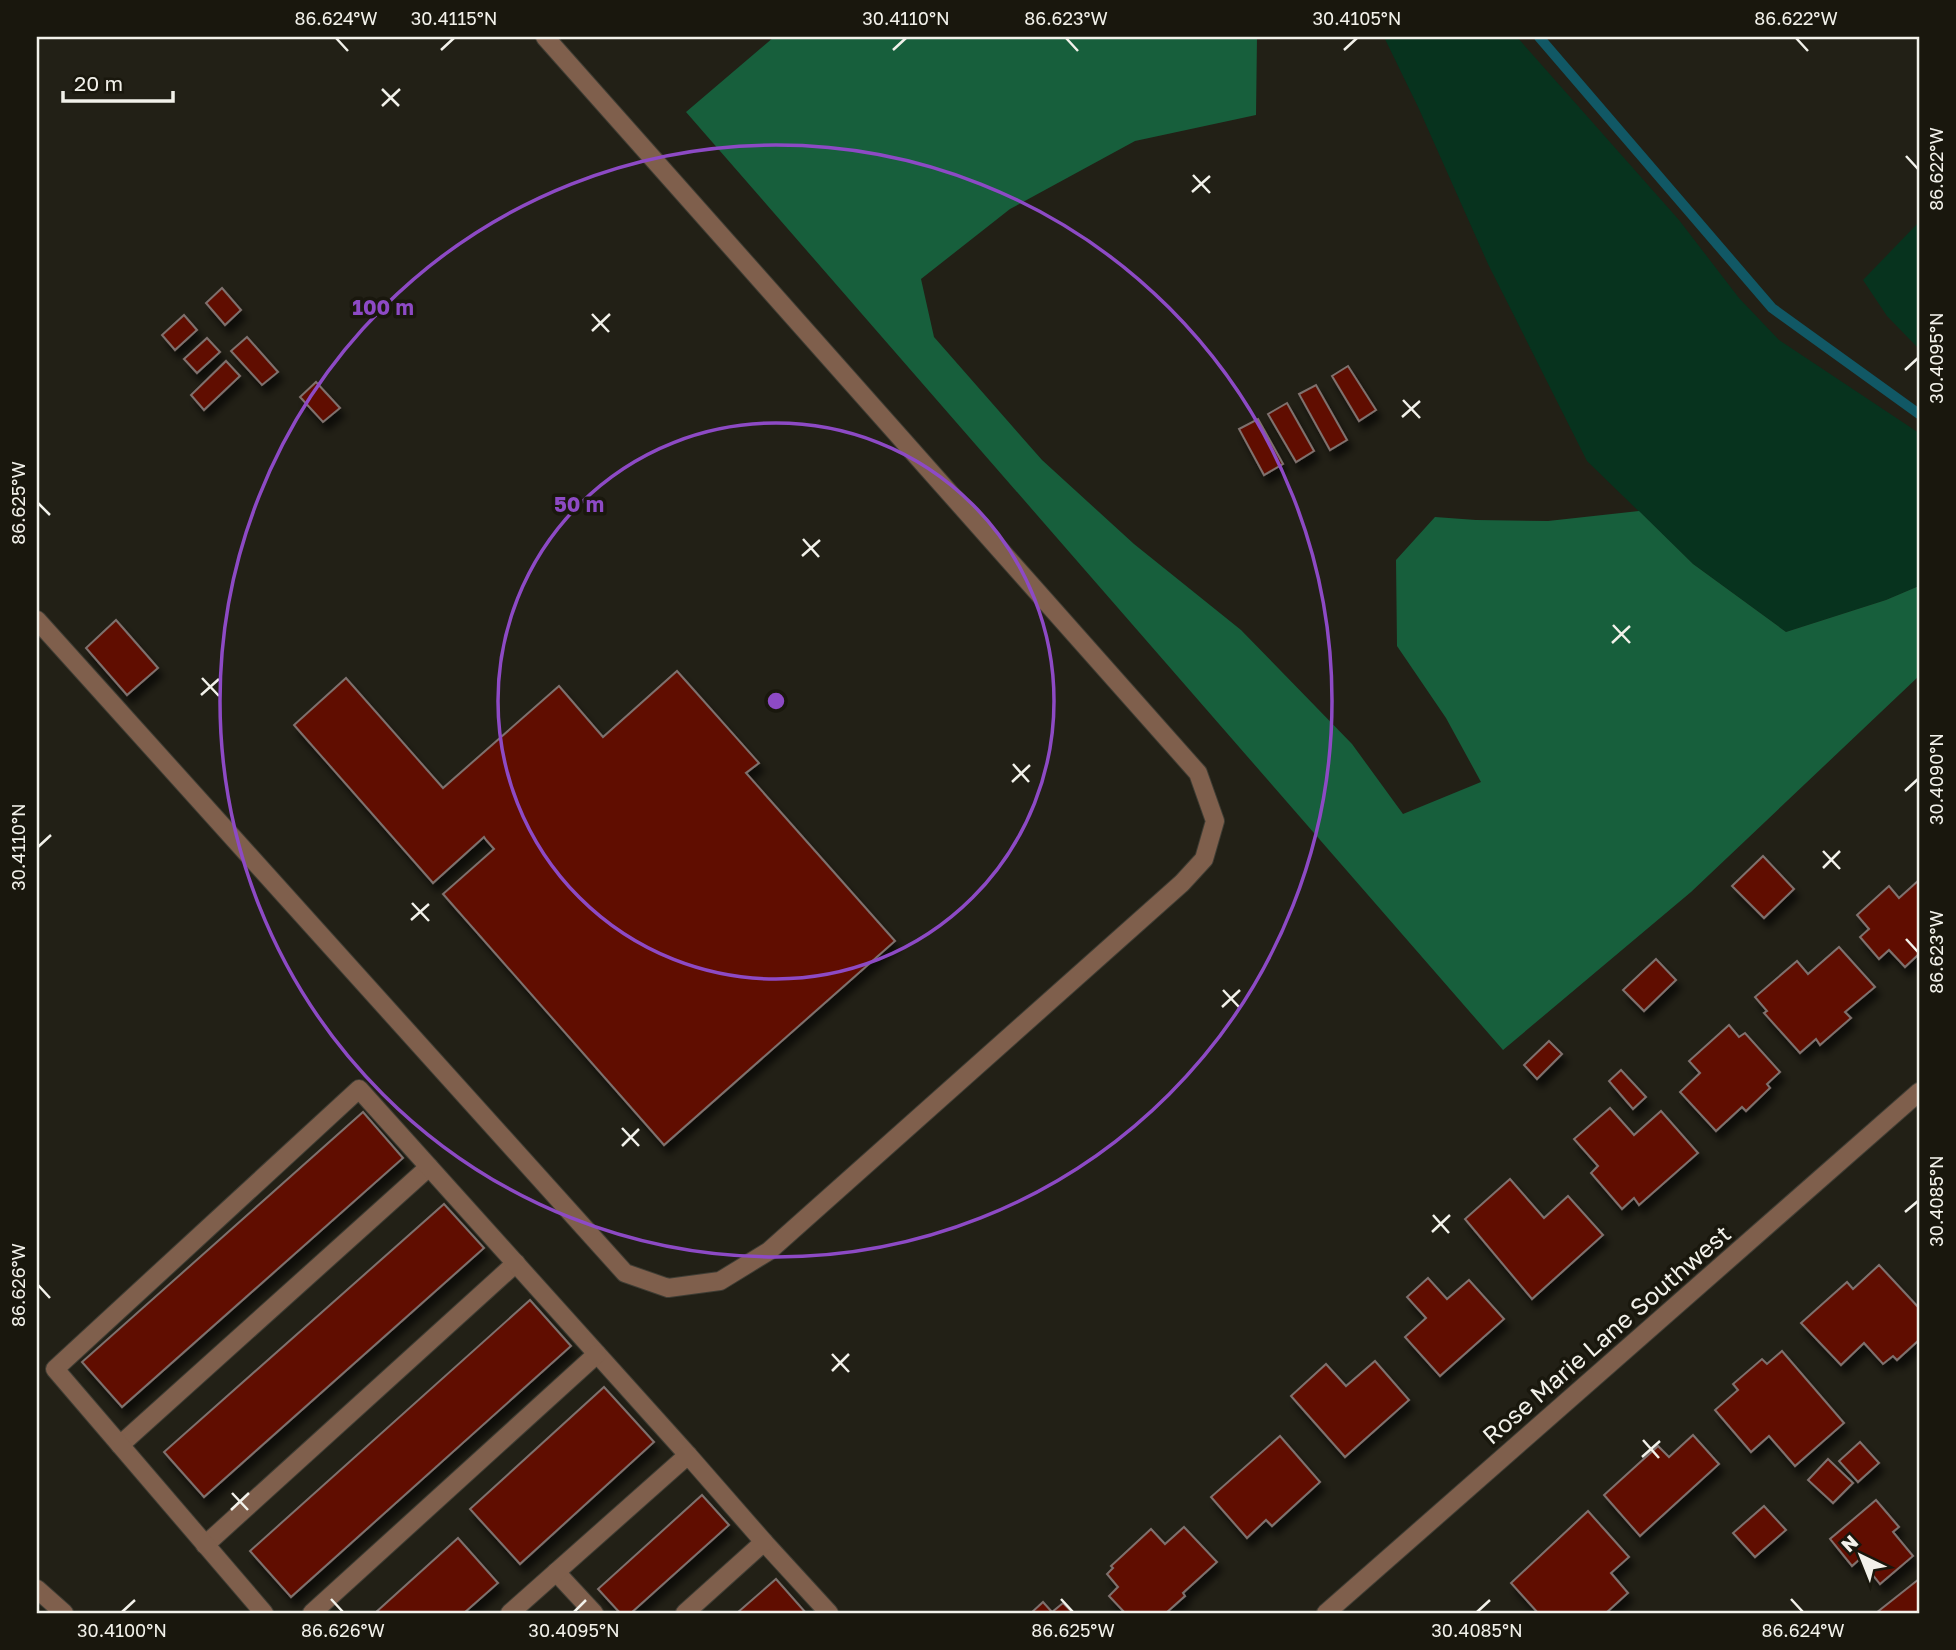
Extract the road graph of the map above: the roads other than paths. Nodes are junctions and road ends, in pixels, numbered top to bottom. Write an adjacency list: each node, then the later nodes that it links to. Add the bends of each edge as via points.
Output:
1 (545, 37): 2 (street, via 1198,773 1215,821 1205,859 769,1251 720,1281 668,1288 625,1273)
2 (37, 620)
3 (1919, 1092): 20 (street, Rose Marie Lane Southwest)
4 (429, 1167): 5 (street); 7 (street); 7 (street, via 359,1089 55,1369)
5 (516, 1263): 6 (street); 10 (street)
6 (597, 1354): 8 (street); 15 (street)
7 (120, 1445): 10 (street)
8 (688, 1455): 9 (street); 11 (street)
9 (764, 1542): 18 (street); 19 (street)
10 (205, 1545): 14 (street)
11 (556, 1572): 16 (street); 17 (street)
12 (37, 1590): 13 (street)
13 (64, 1613)
14 (264, 1613)
15 (312, 1613)
16 (510, 1613)
17 (594, 1613)
18 (685, 1613)
19 (829, 1613)
20 (1326, 1613)

